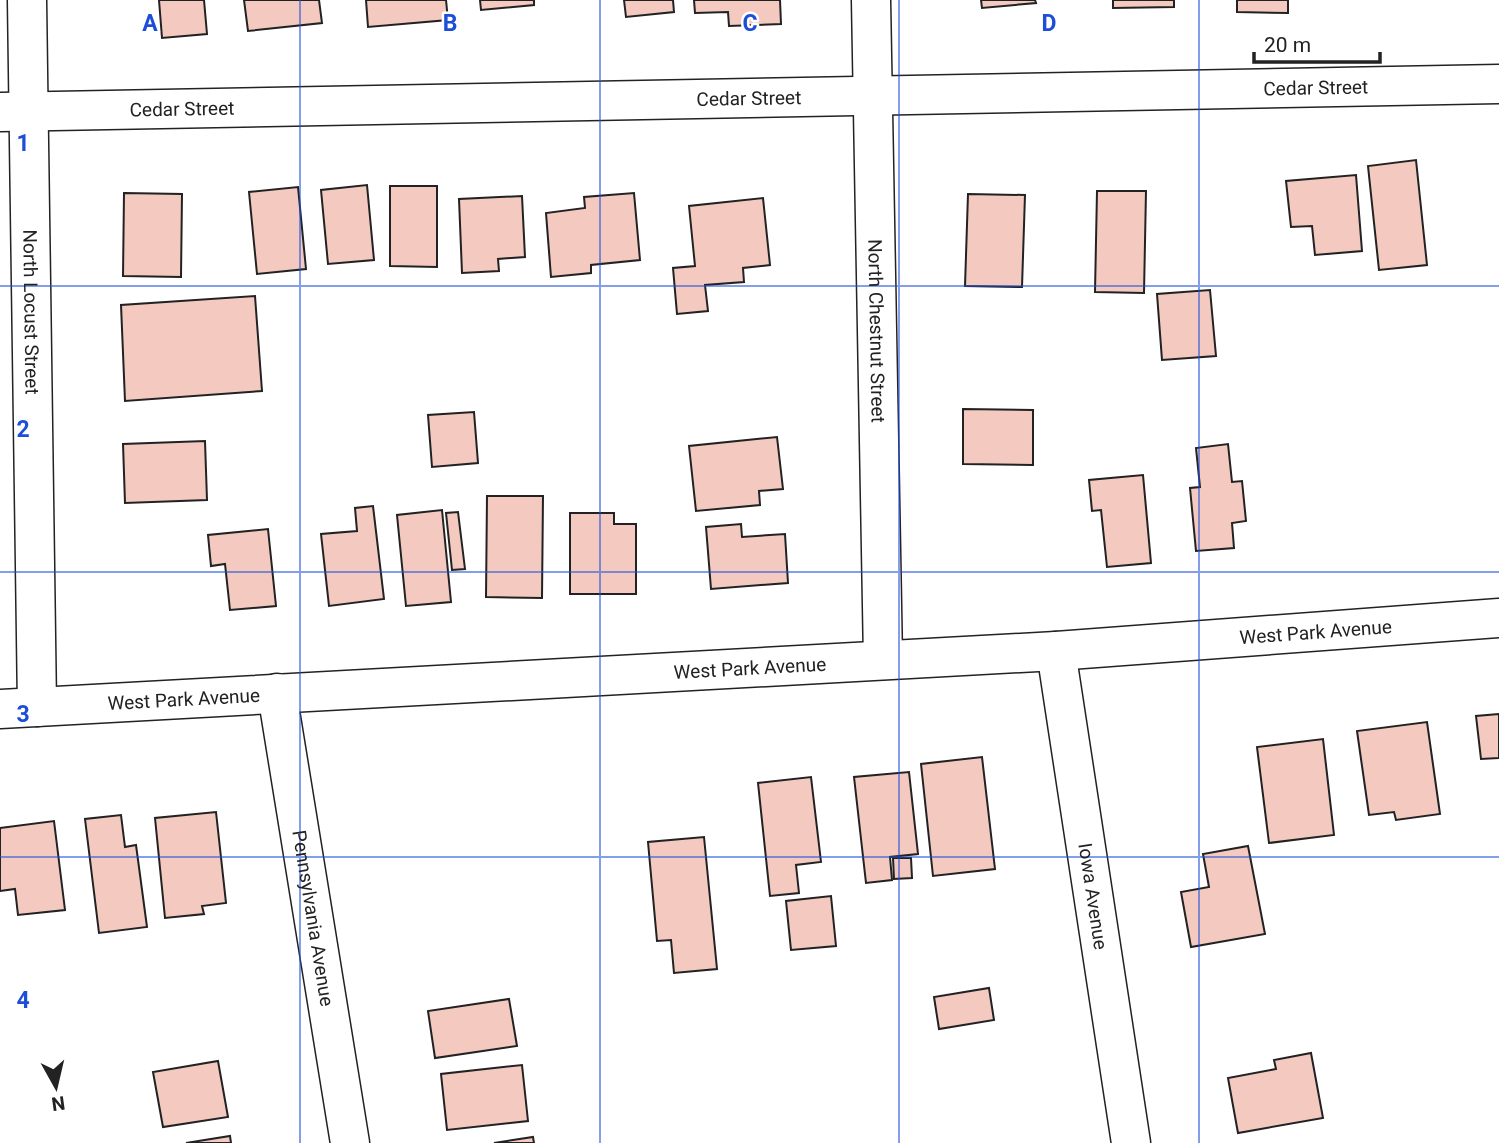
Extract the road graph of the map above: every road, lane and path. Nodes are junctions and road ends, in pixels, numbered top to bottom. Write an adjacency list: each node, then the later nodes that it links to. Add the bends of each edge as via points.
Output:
1 (27, 0): 5 (street, North Locust Street)
2 (871, 0): 4 (street, North Chestnut Street)
3 (1499, 83): 4 (street, Cedar Street)
4 (873, 95): 5 (street, Cedar Street); 8 (street, North Chestnut Street)
5 (14, 111): 10 (street, North Locust Street)
6 (1499, 618): 7 (street, West Park Avenue)
7 (1056, 651): 8 (street, West Park Avenue); 12 (street, Iowa Avenue)
8 (883, 660): 9 (street, West Park Avenue)
9 (277, 693): 10 (street, West Park Avenue); 11 (street, Pennsylvania Avenue)
10 (19, 708)
11 (350, 1143)
12 (1130, 1143)

